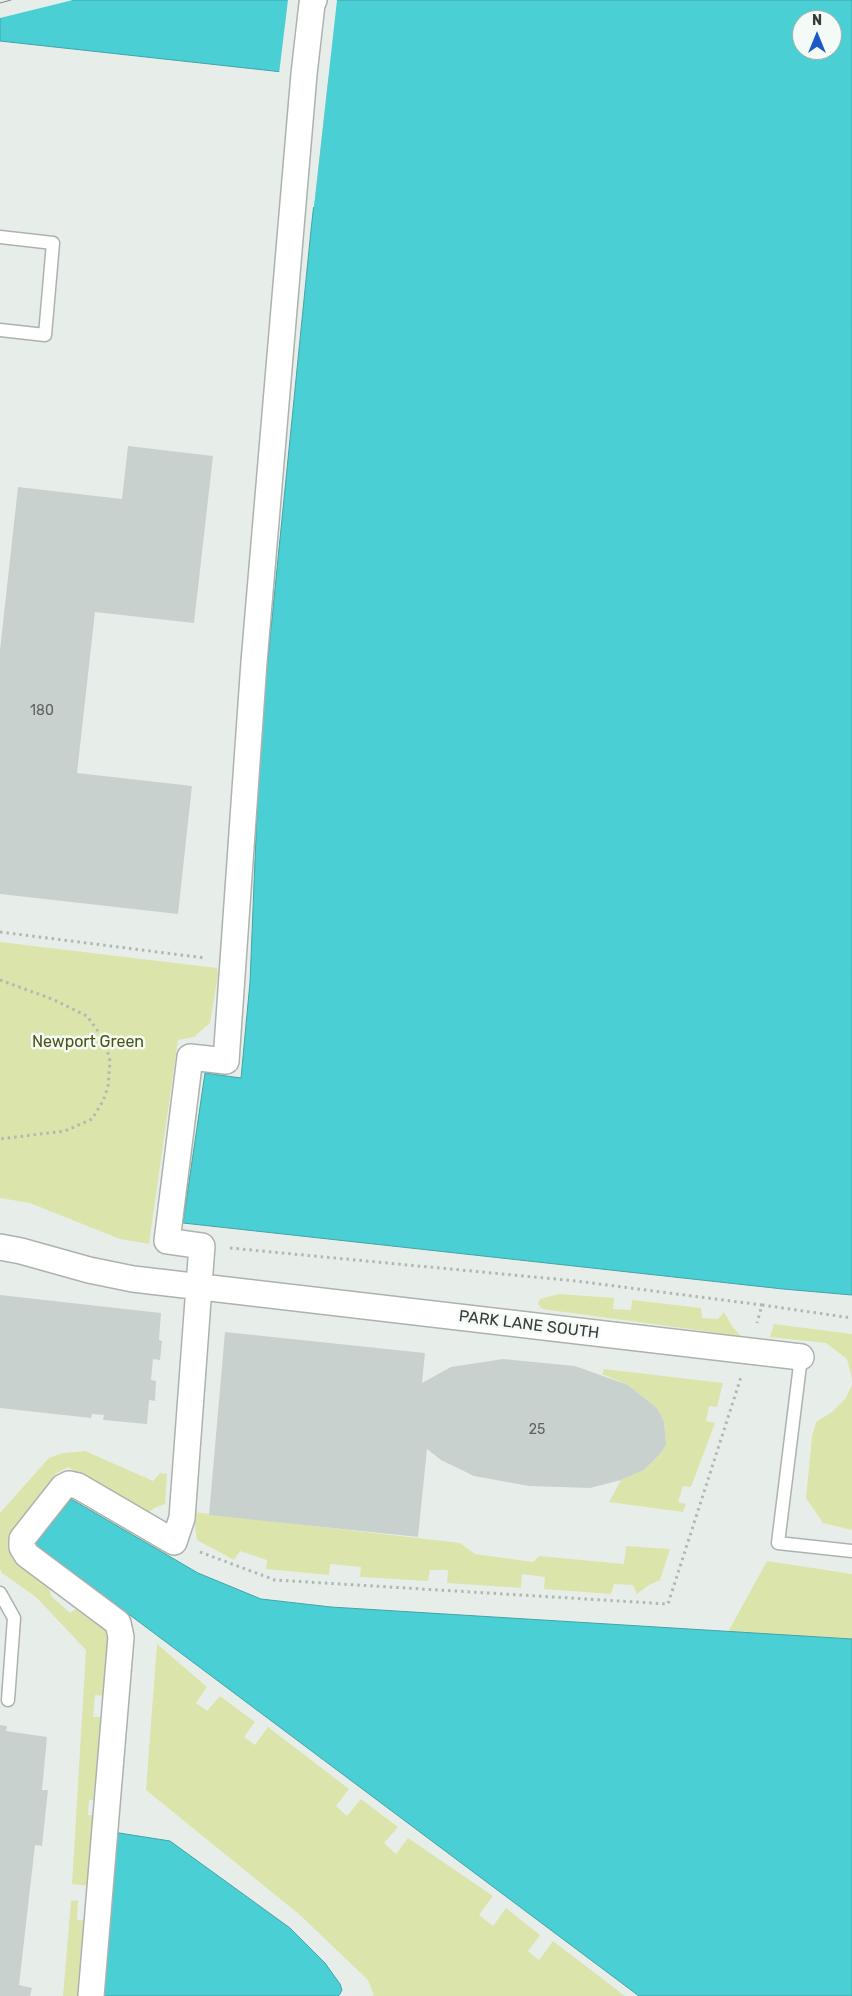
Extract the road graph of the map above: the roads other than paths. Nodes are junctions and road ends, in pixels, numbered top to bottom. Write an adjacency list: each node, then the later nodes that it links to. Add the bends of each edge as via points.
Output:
1 (314, 0): 5 (street, via 304,74 254,662 226,1060 190,1057 167,1241 202,1246)
2 (0, 237): 3 (lane, via 53,243 45,336)
3 (0, 330)
4 (0, 1247): 7 (street, PARK LANE SOUTH, via 133,1279)
5 (200, 1272)
6 (198, 1300): 11 (street, via 182,1518 174,1542 78,1486 69,1484 63,1487 22,1539 27,1555 118,1623 121,1637)
7 (801, 1357): 8 (lane, PARK LANE SOUTH, via 778,1542)
8 (852, 1551)
9 (0, 1593): 10 (lane, via 14,1618)
10 (8, 1700)
11 (92, 1996)

